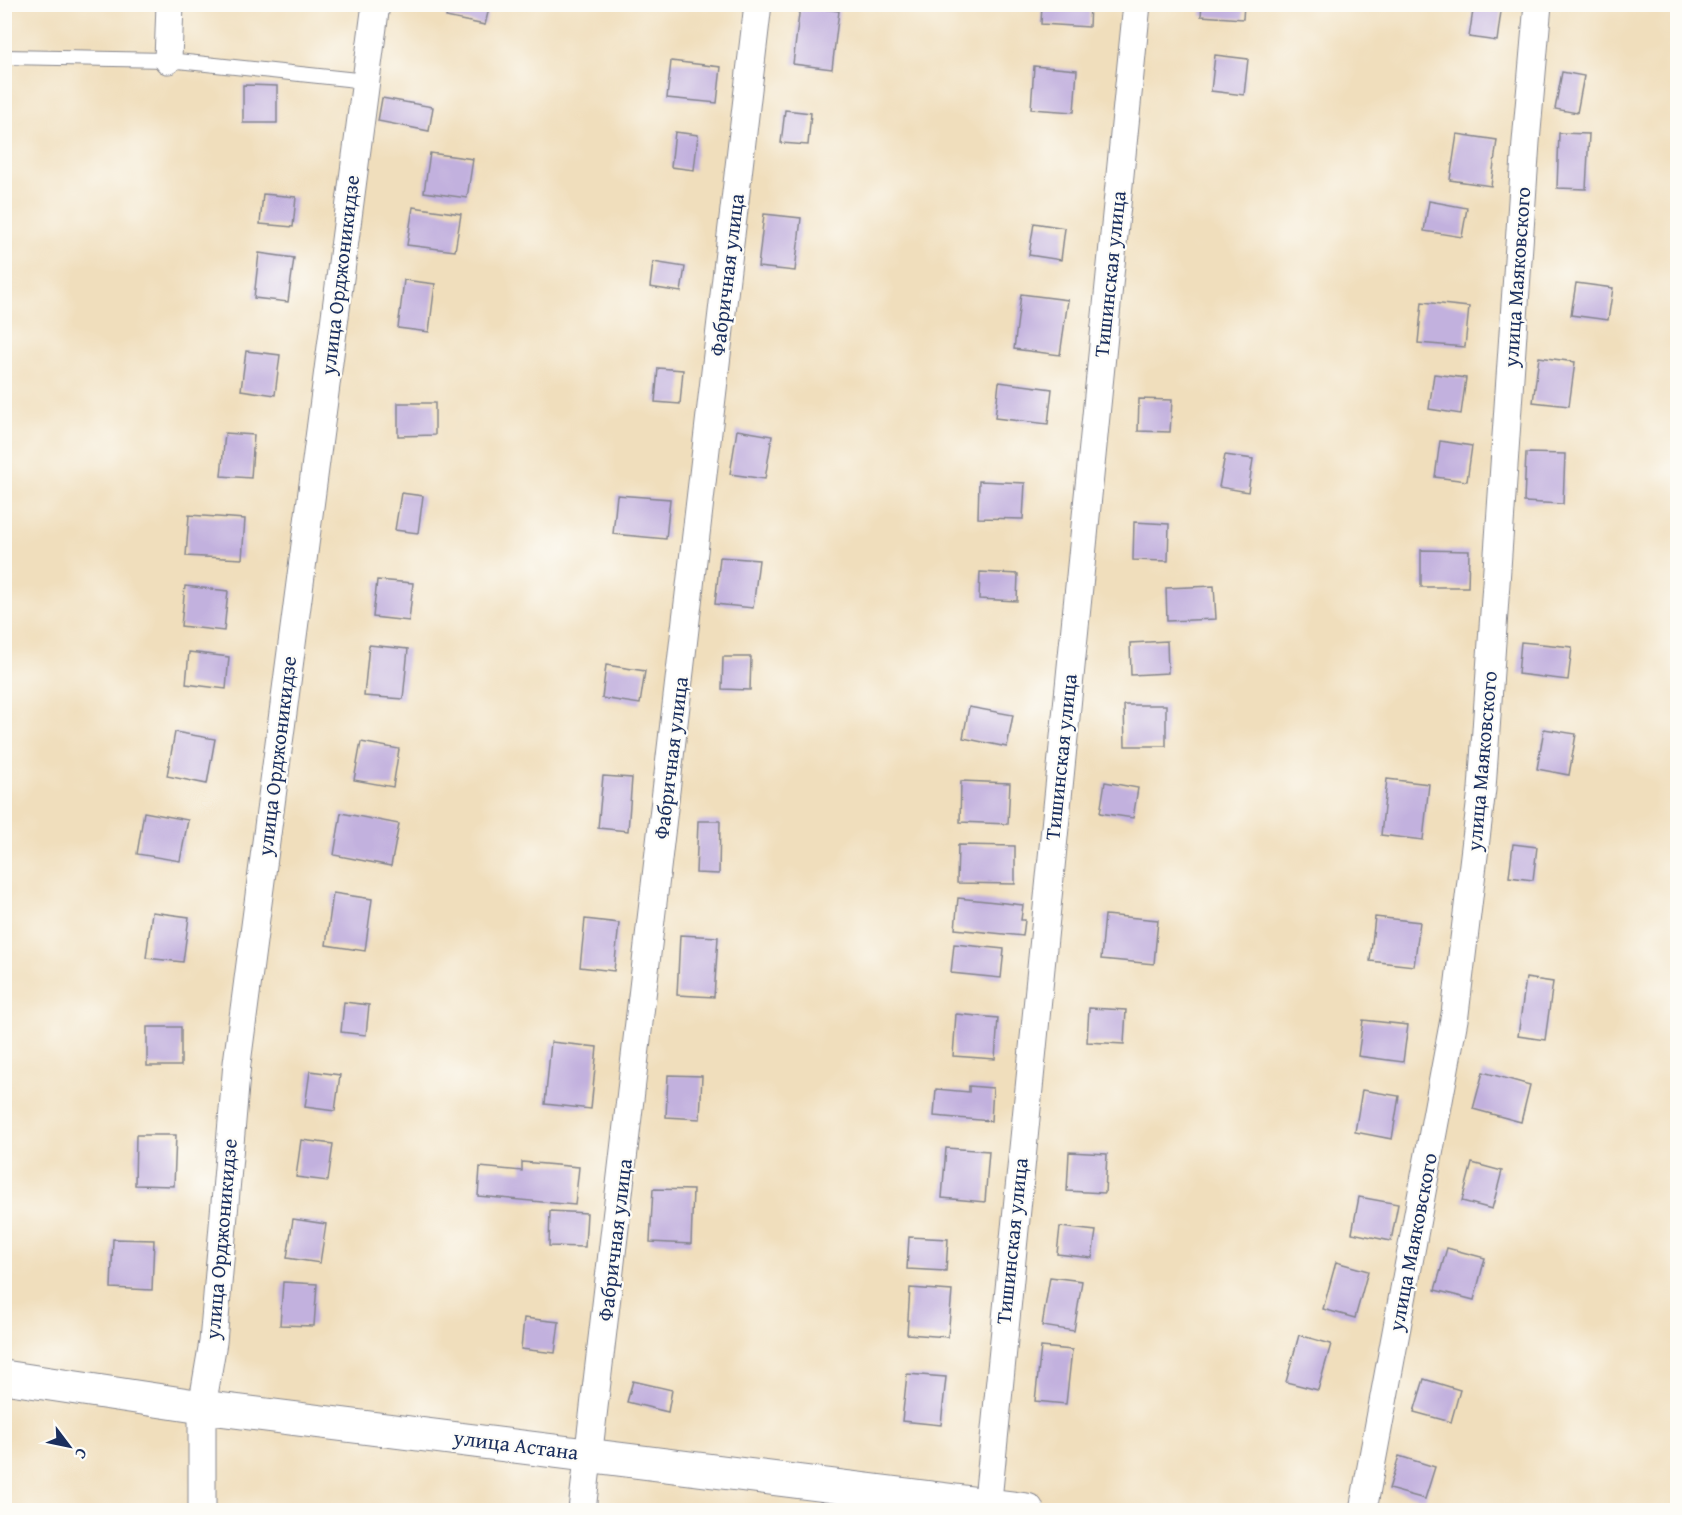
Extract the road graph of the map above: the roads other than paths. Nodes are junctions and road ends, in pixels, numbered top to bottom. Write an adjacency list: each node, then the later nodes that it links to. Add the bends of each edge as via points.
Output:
1 (170, 4): 7 (street)
2 (376, 4): 8 (street, улица Орджоникидзе)
3 (759, 4): 11 (street, Фабричная улица)
4 (1137, 4): 12 (street, Тишинская улица)
5 (1538, 4): 16 (street, улица Маяковского, via 1482,789 1455,1014)
6 (4, 57): 7 (lane)
7 (168, 60): 8 (lane)
8 (366, 81): 10 (street, улица Орджоникидзе, via 237,1063 213,1342)
9 (4, 1377): 10 (street, улица Астана)
10 (202, 1407): 11 (street, улица Астана); 13 (street, улица Орджоникидзе)
11 (590, 1454): 12 (street, улица Астана); 14 (street, Фабричная улица)
12 (987, 1508): 15 (street, улица Астана)
13 (202, 1510)
14 (582, 1510)
15 (1027, 1510)
16 (1363, 1510)

